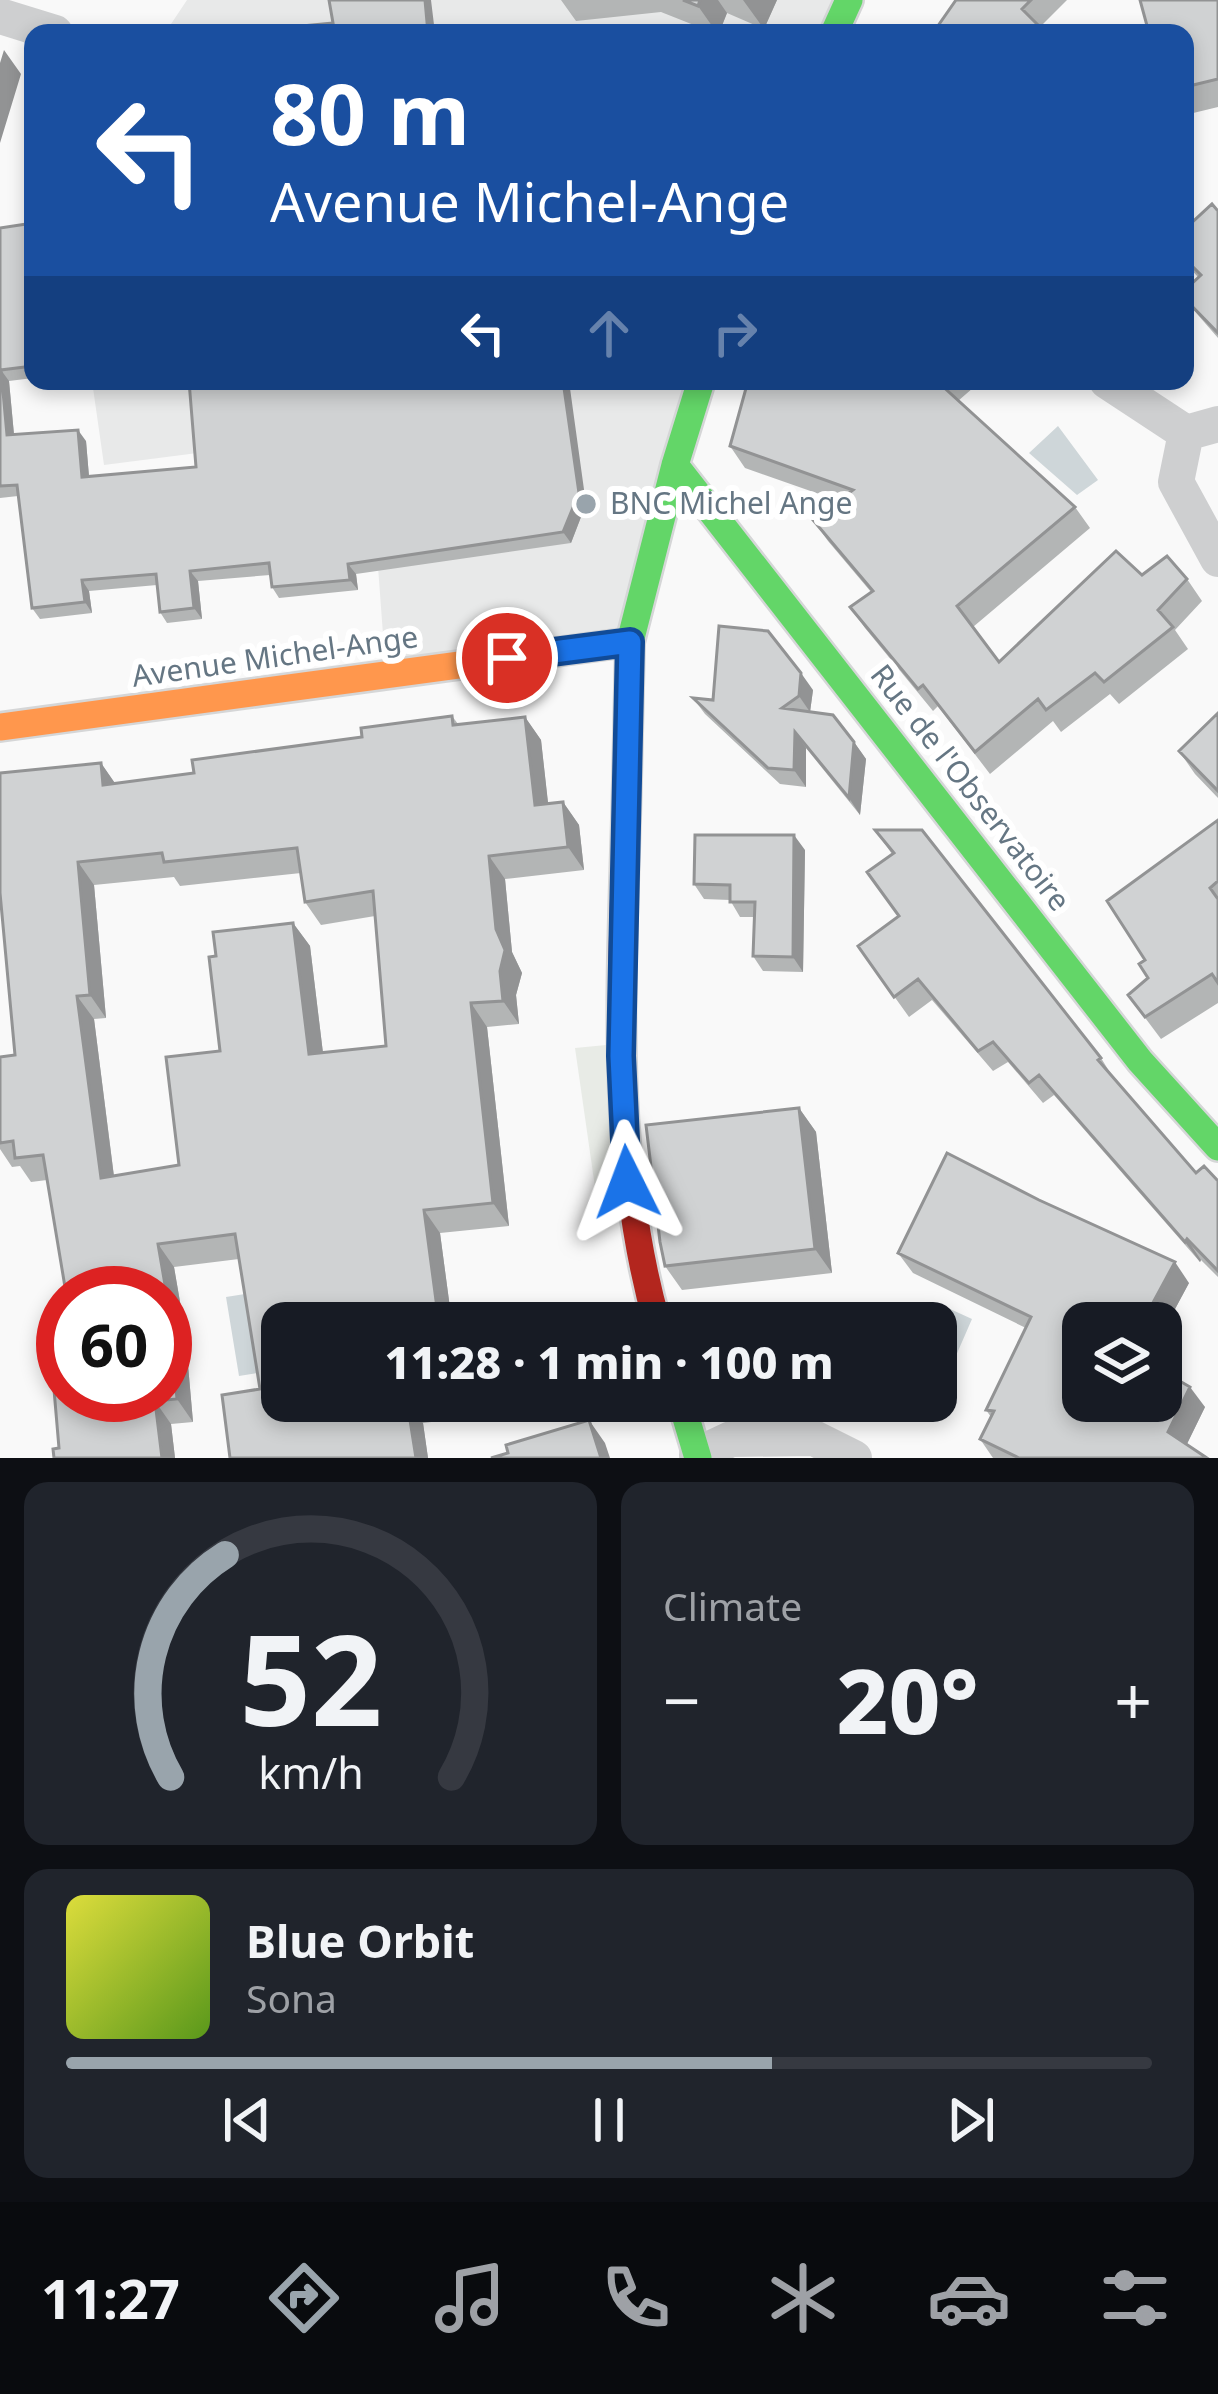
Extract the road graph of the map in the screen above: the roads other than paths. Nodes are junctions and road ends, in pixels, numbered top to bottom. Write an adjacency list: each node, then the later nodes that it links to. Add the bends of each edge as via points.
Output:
1 (698, 390): 4 (main road)
2 (1125, 390): 3 (street)
3 (1202, 428): 5 (street, via 1176,482)
4 (675, 465): 6 (main road); 8 (main road, Rue de l'Observatoire, via 1140,1061)
5 (1218, 559)
6 (630, 642): 7 (main road, Avenue Michel-Ange); 9 (main road, via 622,1103 627,1182)
7 (0, 727)
8 (1218, 1147)
9 (650, 1302)
10 (687, 1422): 11 (main road)
11 (698, 1456): 12 (street, via 731,1439 814,1438)
12 (854, 1458)

